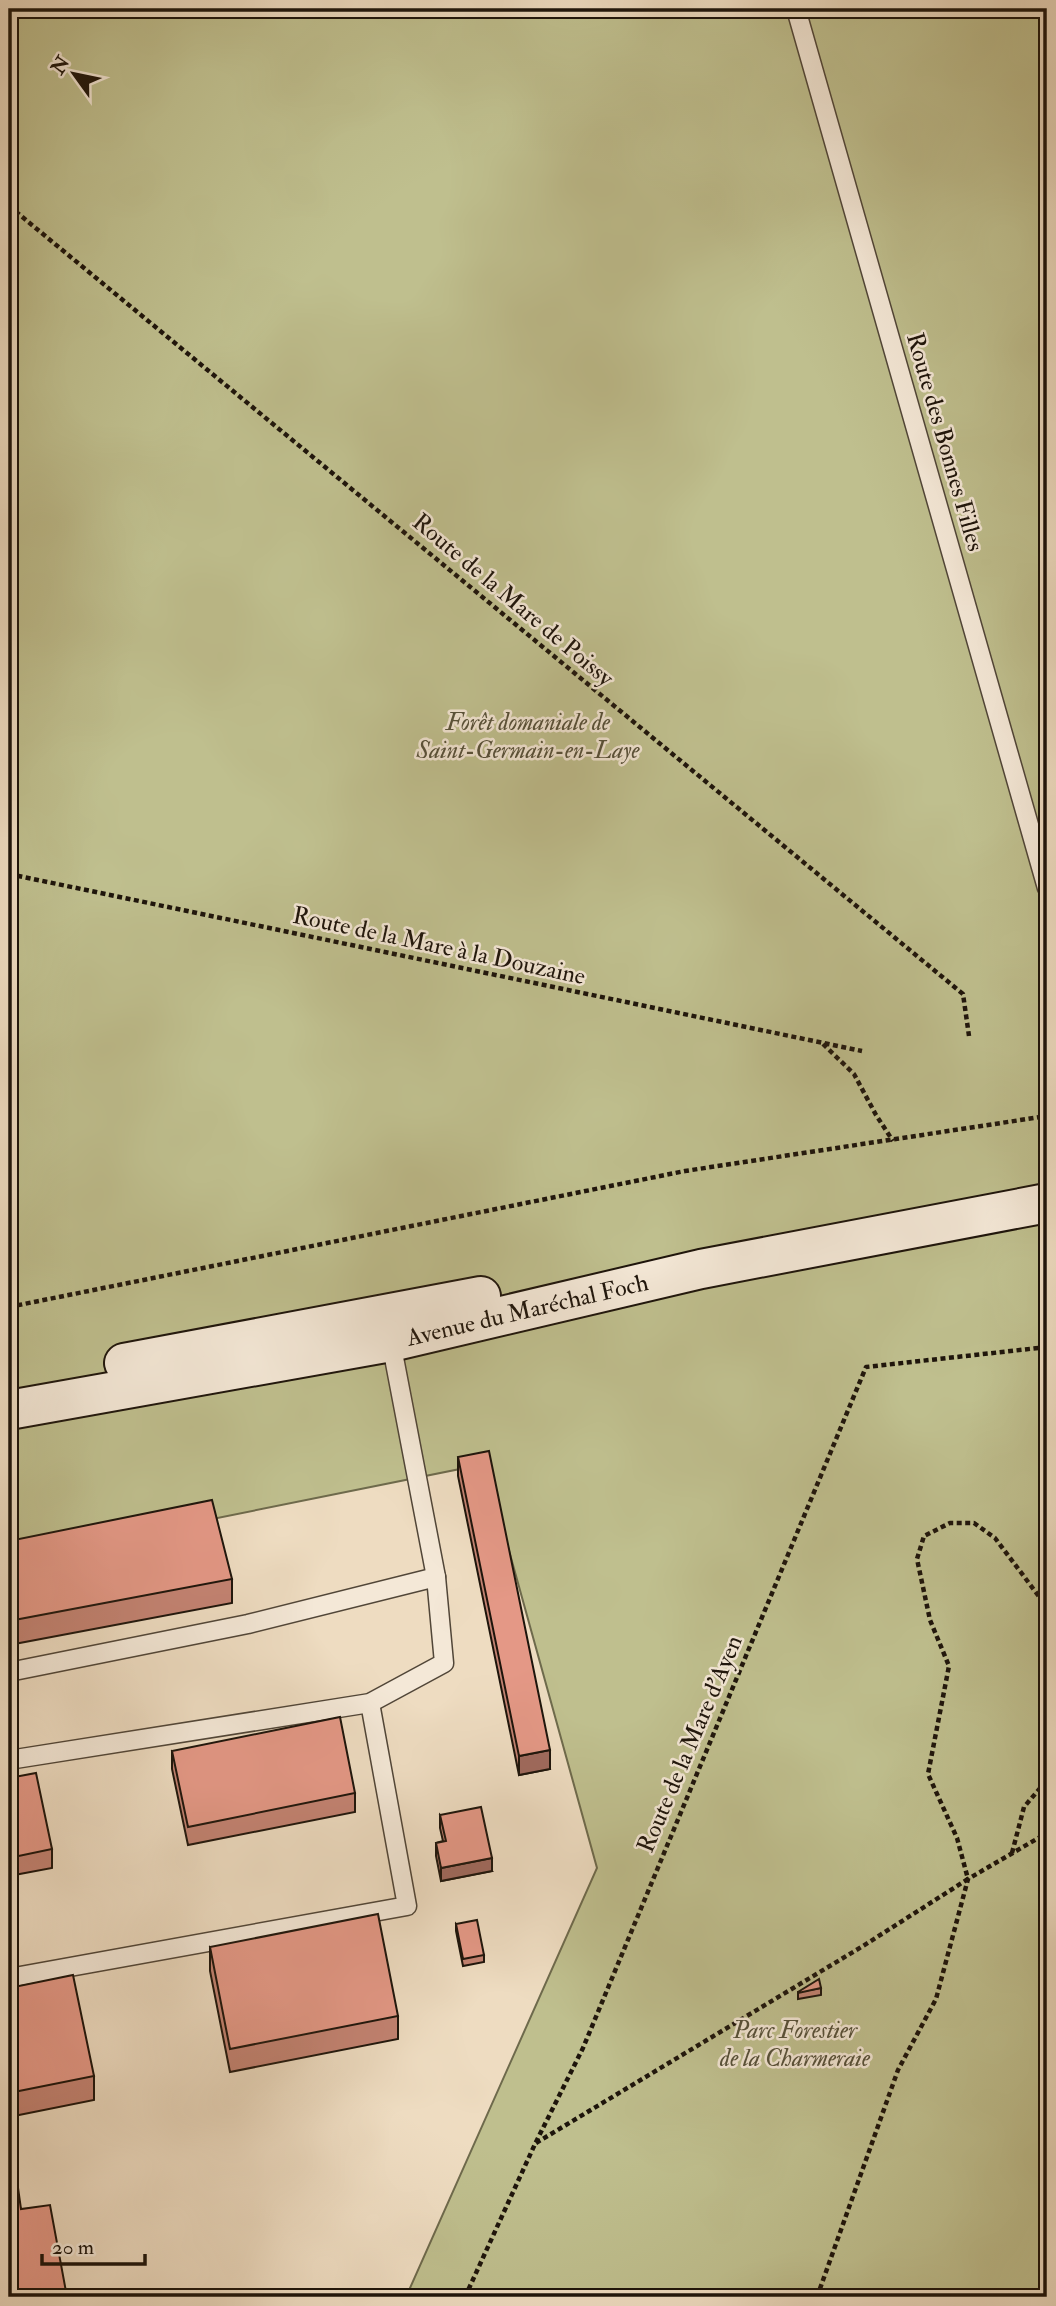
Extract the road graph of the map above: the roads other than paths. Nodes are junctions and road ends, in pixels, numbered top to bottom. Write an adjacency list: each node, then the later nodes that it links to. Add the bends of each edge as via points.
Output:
1 (796, 9): 2 (lane, Route des Bonnes Filles)
2 (1047, 888)
3 (1047, 1190): 6 (main road, Avenue du Maréchal Foch)
4 (1047, 1203): 5 (main road, Avenue du Maréchal Foch, via 701,1269)
5 (391, 1342): 7 (main road, Avenue du Maréchal Foch); 8 (lane)
6 (9, 1387)
7 (9, 1410)
8 (436, 1577): 9 (lane, via 248,1624); 10 (lane, via 444,1663)
9 (9, 1672)
10 (370, 1703): 11 (lane); 12 (lane, via 407,1906)
11 (9, 1760)
12 (9, 1978)

